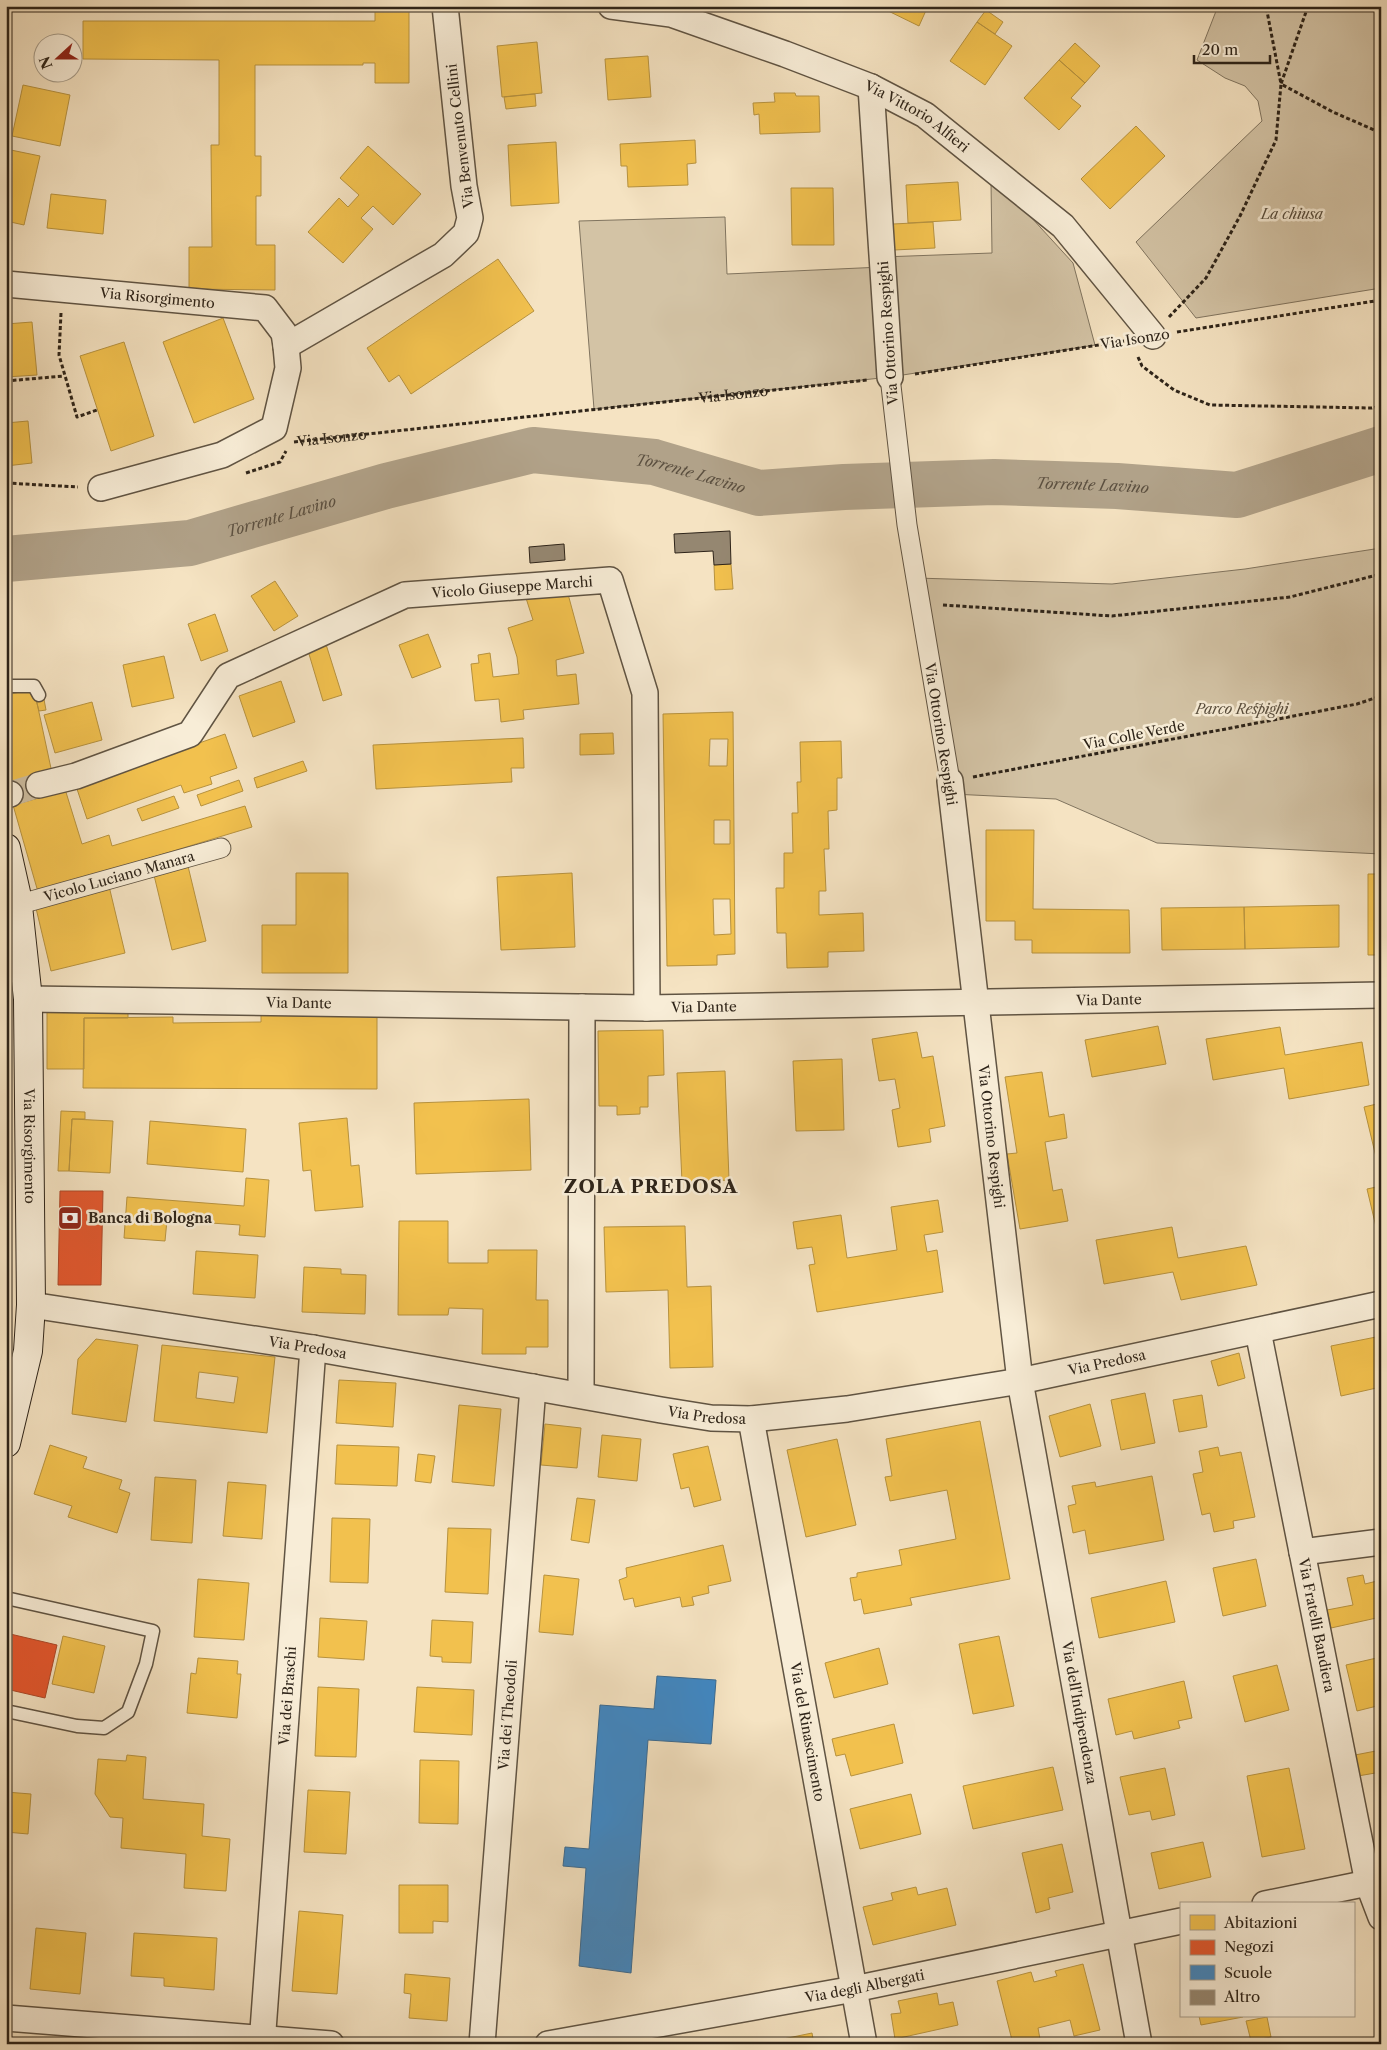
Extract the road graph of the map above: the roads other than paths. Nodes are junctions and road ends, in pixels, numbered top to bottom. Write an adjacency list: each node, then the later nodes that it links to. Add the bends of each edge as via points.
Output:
1 (445, 6): 6 (street, Via Benvenuto Cellini, via 470,218 466,233 443,255)
2 (611, 6): 3 (street, Via Vittorio Alfieri, via 671,14)
3 (871, 87): 5 (street, Via Vittorio Alfieri, via 925,115 1063,226); 7 (street, Via Ottorino Respighi)
4 (6, 284): 6 (street, Via Risorgimento, via 265,308 284,333)
5 (1141, 338)
6 (286, 346): 8 (street, via 288,368 274,428 222,455)
7 (890, 378): 11 (street, Via Ottorino Respighi, via 907,525)
8 (101, 488)
9 (10, 686): 10 (lane, via 34,686)
10 (39, 695)
11 (950, 781): 19 (street, Via Ottorino Respighi)
12 (39, 785): 21 (street, Vicolo Giuseppe Marchi, via 76,776 190,734 228,676 404,595 610,580 644,692)
13 (6, 848): 15 (main road, Via Risorgimento)
14 (221, 848): 15 (street, Vicolo Luciano Manara)
15 (17, 905): 16 (main road, Via Risorgimento)
16 (13, 936): 18 (main road, Via Risorgimento)
17 (1381, 995): 19 (street, Via Dante)
18 (28, 999): 20 (street, Via Dante); 23 (main road, Via Risorgimento)
19 (976, 1001): 21 (street, Via Dante); 26 (street, Via Ottorino Respighi)
20 (582, 1007): 21 (street, Via Dante); 28 (street)
21 (647, 1008)
22 (1381, 1304): 24 (street, Via Predosa)
23 (31, 1305): 25 (street, Via Predosa); 30 (main road, Via Risorgimento, via 28,1351)
24 (1258, 1331): 26 (street, Via Predosa); 32 (street, Via Fratelli Bandiera)
25 (313, 1348): 27 (street, Via Predosa); 42 (street, Via dei Braschi)
26 (1020, 1381): 29 (street, Via Predosa, via 847,1410); 39 (street, Via dell'Indipendenza)
27 (534, 1387): 28 (street, Via Predosa); 44 (street, Via dei Theodoli)
28 (581, 1395): 29 (street, Via Predosa, via 703,1416)
29 (751, 1419): 40 (street, Via del Rinascimento)
30 (6, 1443)
31 (1381, 1542): 32 (street)
32 (1302, 1552): 35 (street, Via Fratelli Bandiera)
33 (6, 1598): 34 (lane, via 153,1631 146,1664 128,1712 104,1728 77,1726)
34 (6, 1711)
35 (1368, 1883): 36 (street); 37 (street, Via Fratelli Bandiera)
36 (1275, 1902)
37 (1381, 1917)
38 (1180, 1921): 39 (street, Via degli Albergati)
39 (1120, 1934): 40 (street, Via degli Albergati); 47 (street, Via dell'Indipendenza)
40 (854, 1989): 45 (street, Via degli Albergati); 46 (street, Via del Rinascimento)
41 (6, 2018): 42 (street)
42 (262, 2041): 43 (street)
43 (331, 2044)
44 (482, 2044)
45 (548, 2044)
46 (864, 2044)
47 (1139, 2044)

